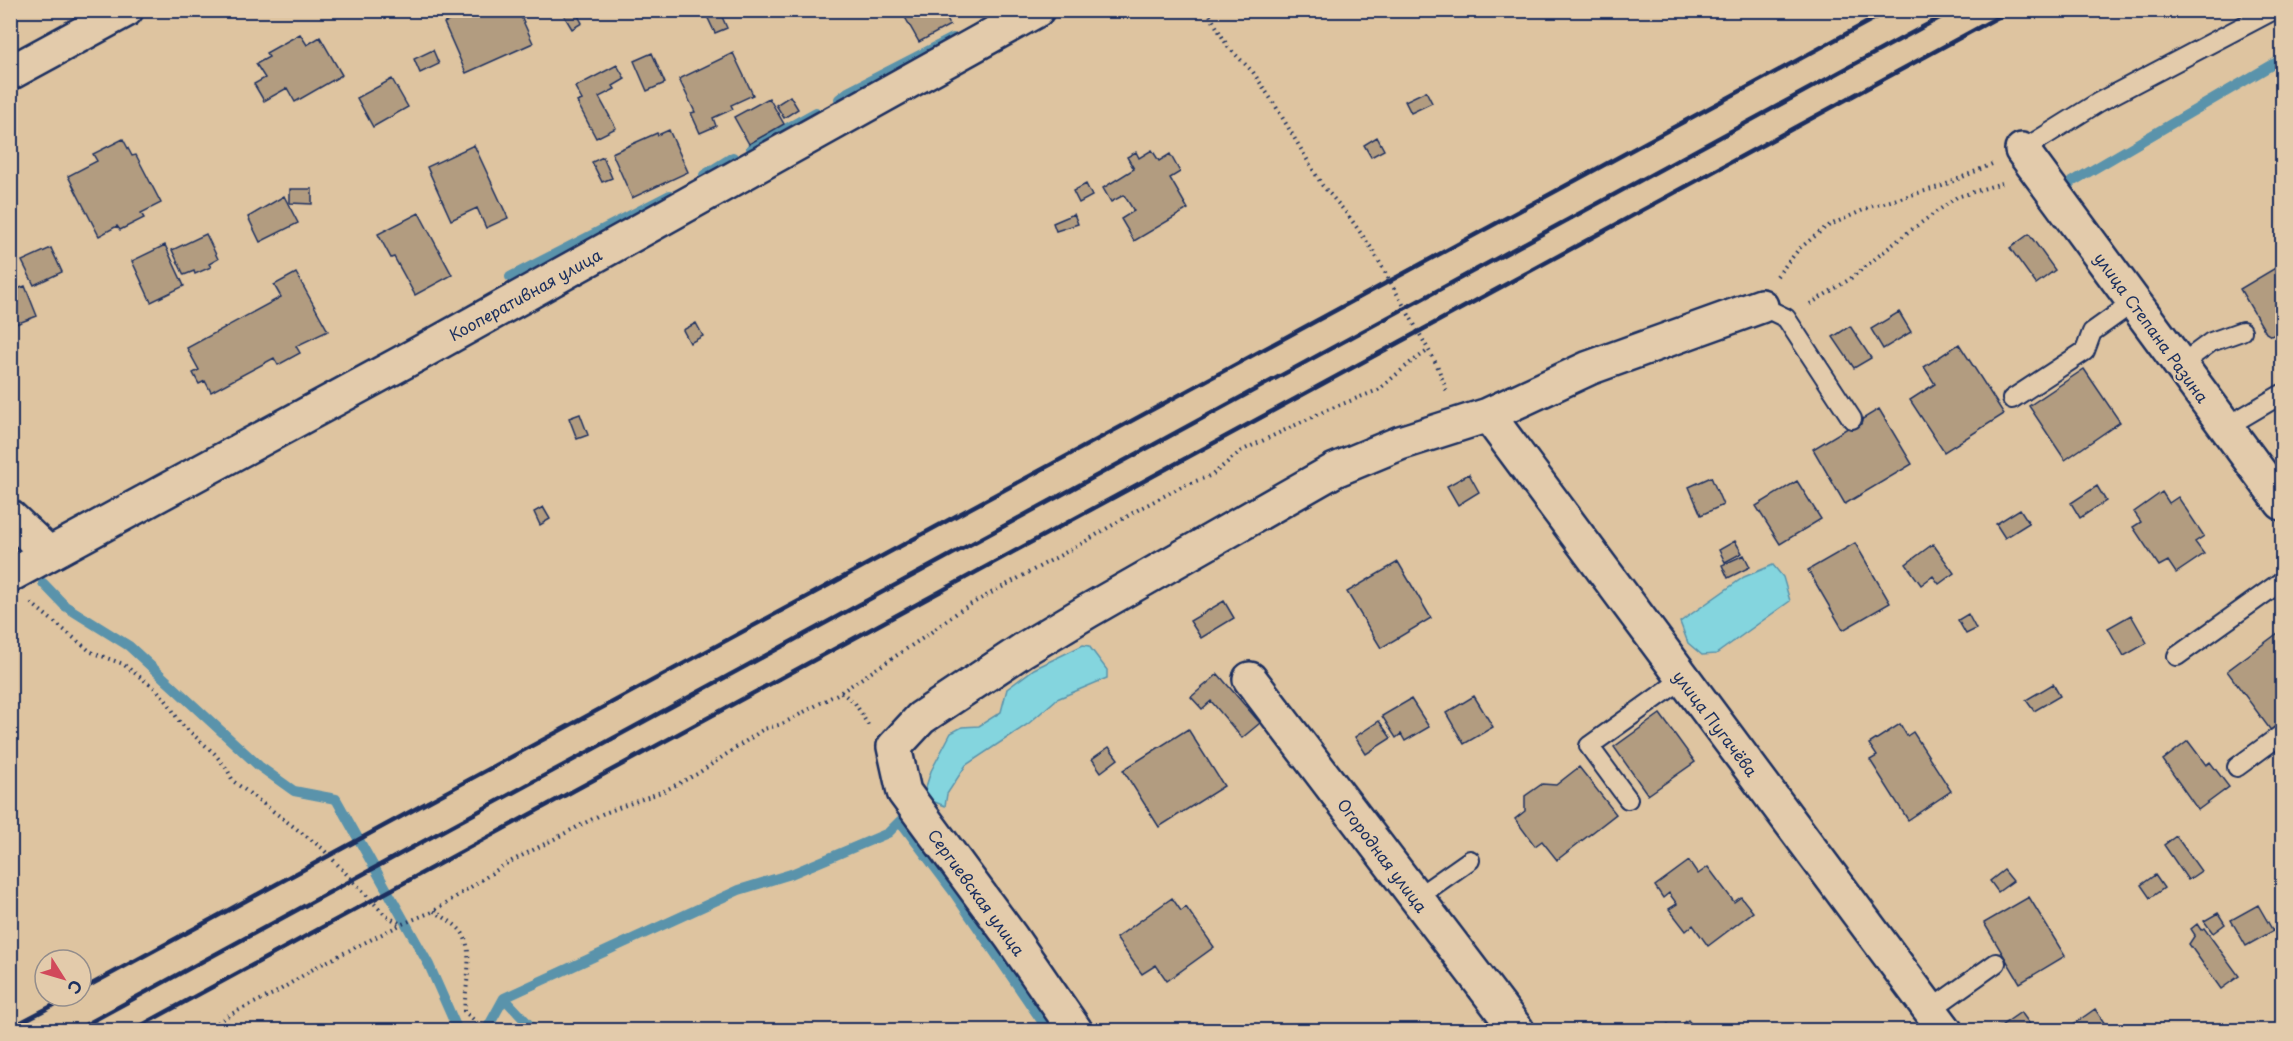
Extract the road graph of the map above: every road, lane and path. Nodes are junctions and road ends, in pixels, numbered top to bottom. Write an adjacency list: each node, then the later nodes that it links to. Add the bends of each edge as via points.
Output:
1 (126, 10): 5 (street)
2 (1037, 10): 19 (street, Кооперативная улица)
3 (1207, 10): 10 (path, via 1228,47 1253,72 1275,105 1322,184 1372,249)
4 (2274, 10): 6 (lane, via 2099,102)
5 (10, 73)
6 (2030, 161): 7 (street, улица Степана Разина); 8 (path, via 1957,197 1850,279); 8 (path, via 1870,207 1826,227 1799,249 1780,272)
7 (2134, 302): 11 (street, улица Степана Разина); 13 (lane, via 2092,332 2085,351)
8 (1774, 312): 14 (street, via 1589,368); 15 (lane)
9 (2242, 331): 11 (lane, via 2211,342)
10 (1429, 351): 14 (path); 25 (path, via 1378,390 1242,452 1212,475 1183,486 962,609)
11 (2180, 365): 16 (street, улица Степана Разина)
12 (2283, 394): 16 (lane)
13 (2012, 399)
14 (1473, 419): 23 (street, улица Пугачёва); 27 (street, via 1335,470 1088,610 953,695 921,718)
15 (1852, 419)
16 (2226, 427): 17 (street, улица Степана Разина)
17 (2283, 503)
18 (10, 517): 19 (street)
19 (49, 554): 20 (street, Кооперативная улица)
20 (12, 575): 33 (path, via 35,608 91,652 123,664 157,690 180,723 214,753 233,781 322,848 386,916)
21 (2283, 581): 22 (lane)
22 (2177, 656)
23 (1683, 678): 29 (lane, via 1589,746); 35 (street, улица Пугачёва)
24 (1250, 679): 31 (street, Огородная улица)
25 (841, 692): 27 (path, via 855,703 876,739); 32 (path, via 783,724 764,729 664,791 602,814 506,864)
26 (2283, 734): 28 (lane)
27 (894, 747): 38 (street, Сергиевская улица, via 904,792)
28 (2237, 767)
29 (1628, 799)
30 (1470, 860): 31 (lane)
31 (1416, 898): 39 (street, Огородная улица)
32 (434, 911): 33 (path); 37 (path, via 463,934 469,960 464,1011)
33 (402, 924): 36 (path, via 318,966)
34 (1996, 963): 35 (lane)
35 (1937, 1020)
36 (208, 1030)
37 (480, 1030)
38 (1075, 1030)
39 (1517, 1030)

